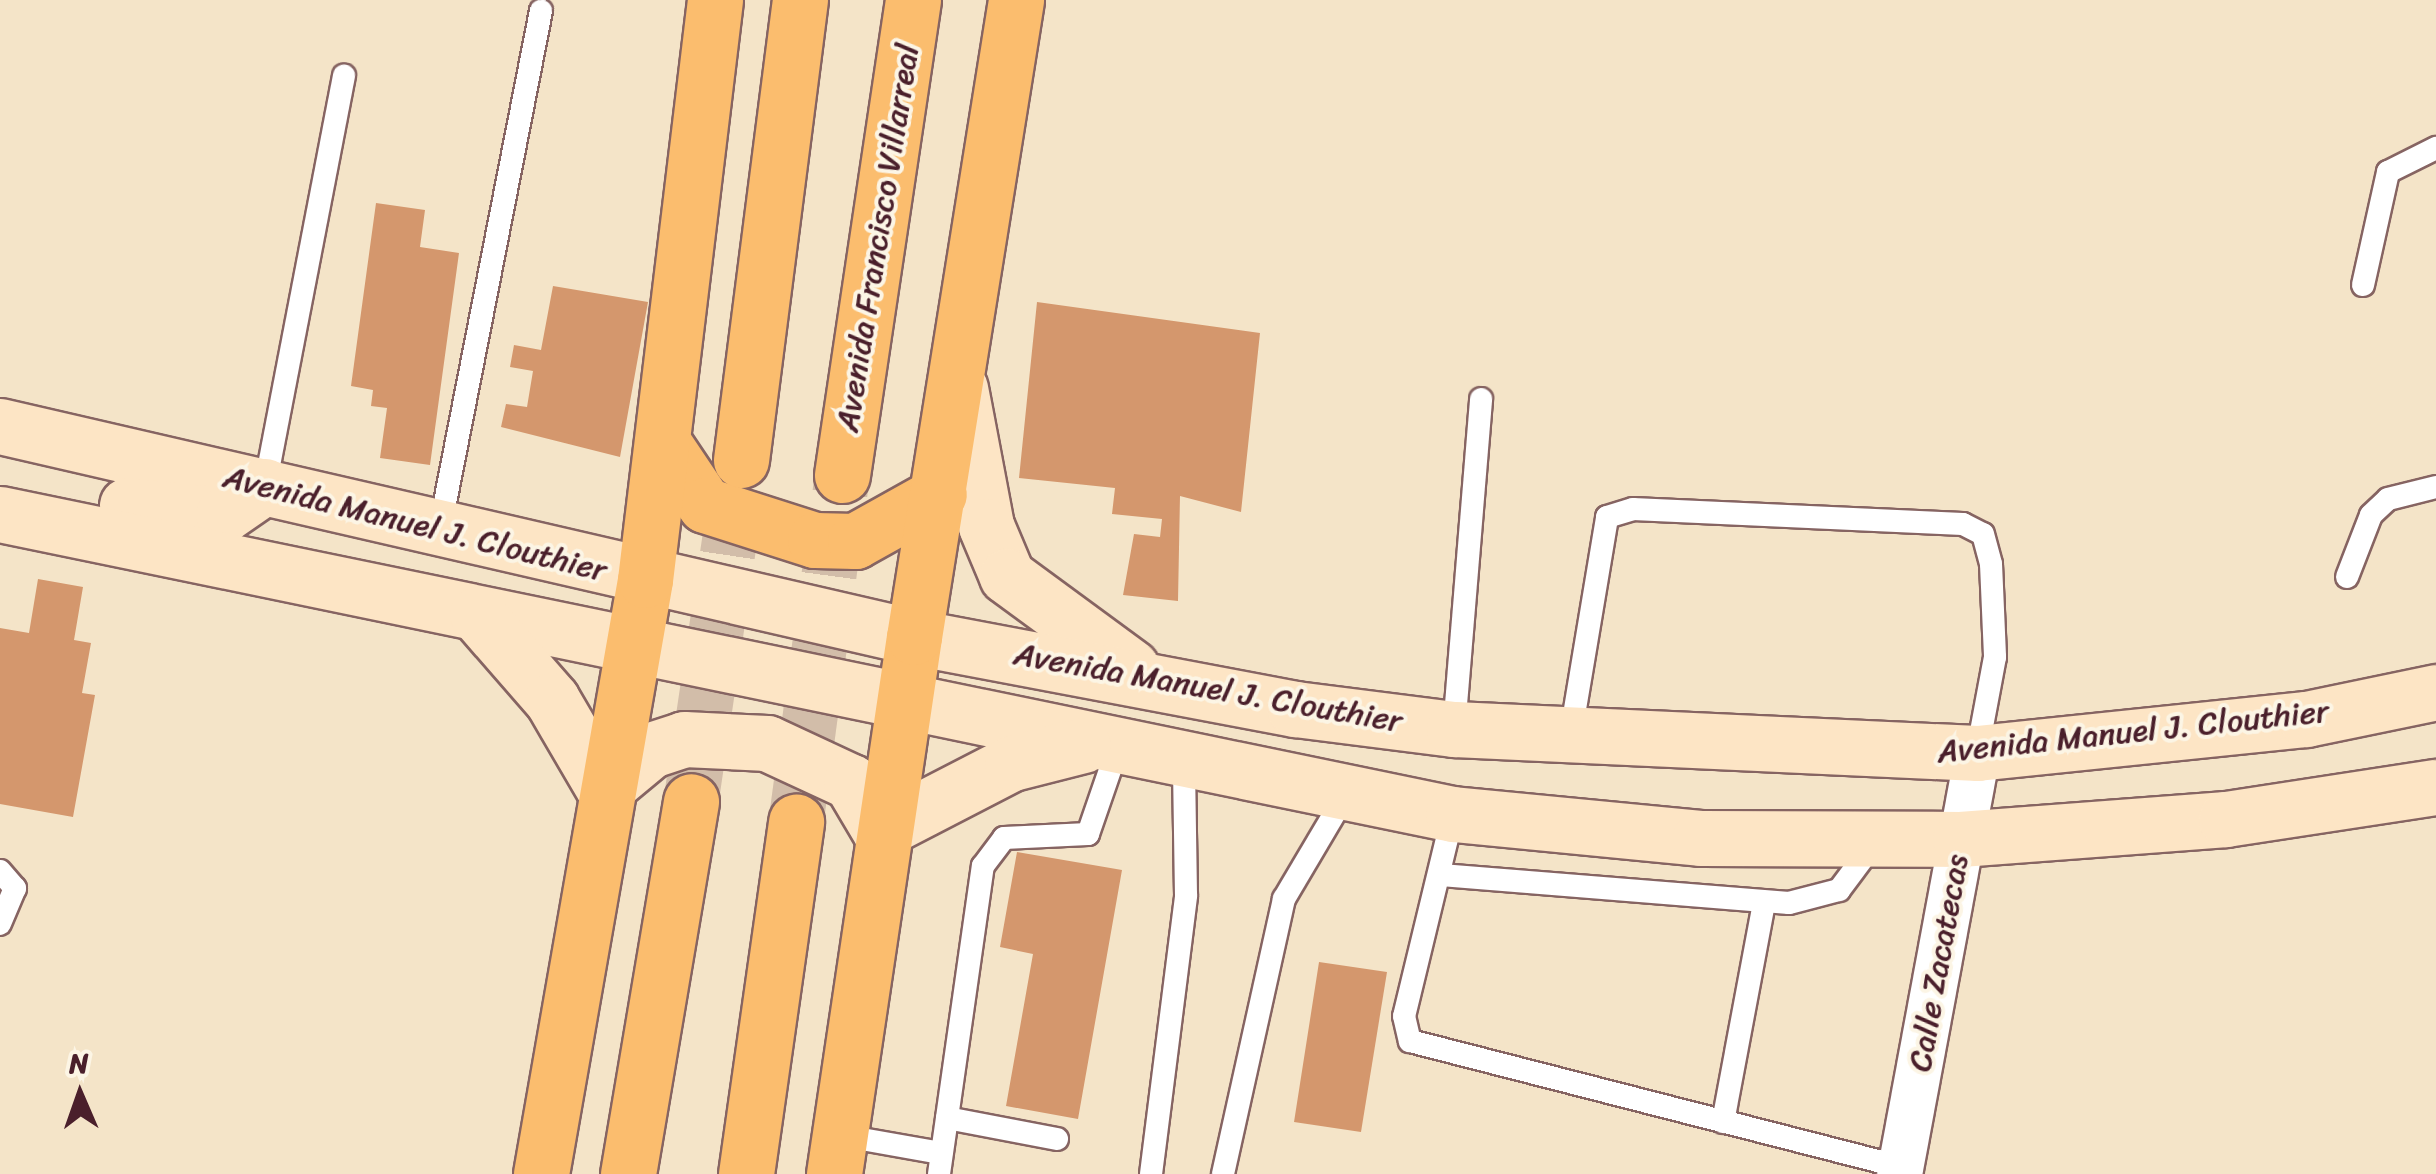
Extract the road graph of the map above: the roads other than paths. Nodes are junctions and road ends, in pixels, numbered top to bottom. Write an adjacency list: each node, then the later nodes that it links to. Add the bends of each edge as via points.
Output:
1 (715, 0): 12 (main road)
2 (800, 0): 13 (main road)
3 (914, 0): 14 (main road, Avenida Francisco Villarreal)
4 (1016, 0): 9 (main road)
5 (542, 11): 20 (lane)
6 (344, 76): 15 (lane)
7 (2436, 148): 8 (lane, via 2388,172)
8 (2363, 285)
9 (959, 383): 17 (main road); 26 (main road, via 986,526 1007,576 1036,606)
10 (1480, 399): 29 (lane)
11 (0, 426): 15 (main road, Avenida Manuel J. Clouthier)
12 (668, 450): 17 (main road, via 705,505 815,540 855,541); 22 (main road)
13 (741, 460)
14 (842, 475)
15 (266, 486): 18 (main road, via 244,506 198,517 74,498); 20 (main road, Avenida Manuel J. Clouthier)
16 (2436, 486): 21 (lane, via 2388,499 2372,515)
17 (939, 494): 24 (main road)
18 (0, 501)
19 (0, 514): 23 (main road)
20 (439, 532): 22 (main road, Avenida Manuel J. Clouthier)
21 (2348, 577)
22 (645, 580): 24 (main road, Avenida Manuel J. Clouthier); 25 (main road)
23 (477, 614): 25 (main road); 35 (main road, via 552,700)
24 (914, 637): 26 (main road, Avenida Manuel J. Clouthier); 28 (main road)
25 (632, 648): 28 (main road); 35 (main road)
26 (1155, 681): 29 (main road, Avenida Manuel J. Clouthier)
27 (2436, 692): 32 (main road, Avenida Manuel J. Clouthier, via 2306,719)
28 (902, 701): 31 (main road); 40 (main road)
29 (1454, 729): 30 (main road, Avenida Manuel J. Clouthier)
30 (1570, 738): 32 (main road, Avenida Manuel J. Clouthier); 32 (lane, via 1597,542 1606,518 1634,509 1963,524 1983,534 1995,657)
31 (1104, 746): 33 (main road); 40 (main road, via 1012,764); 47 (lane, via 1088,834 1004,838 990,849)
32 (1977, 753): 42 (street, Calle Zacatecas)
33 (1184, 763): 36 (main road); 56 (lane, via 1186,896)
34 (2436, 787): 42 (main road, via 2226,819)
35 (604, 789): 40 (main road, via 651,750 684,740 767,743 851,782); 53 (main road)
36 (1346, 794): 38 (main road); 57 (lane, via 1284,899)
37 (691, 801): 54 (main road)
38 (1453, 814): 41 (main road, via 1700,838); 44 (lane)
39 (796, 822): 55 (main road)
40 (880, 832): 50 (main road)
41 (1877, 839): 42 (main road); 45 (lane, via 1839,890)
42 (1960, 839): 52 (street, Calle Zacatecas)
43 (0, 871): 46 (lane, via 15,888)
44 (1441, 875): 45 (lane); 48 (lane, via 1404,1016 1410,1040)
45 (1764, 902): 48 (lane)
46 (0, 924)
47 (947, 1118): 49 (lane); 51 (lane)
48 (1724, 1122): 52 (lane)
49 (1057, 1139)
50 (836, 1154): 51 (lane)
51 (940, 1164)
52 (1900, 1170)
53 (541, 1174)
54 (628, 1174)
55 (746, 1174)
56 (1151, 1174)
57 (1224, 1174)

